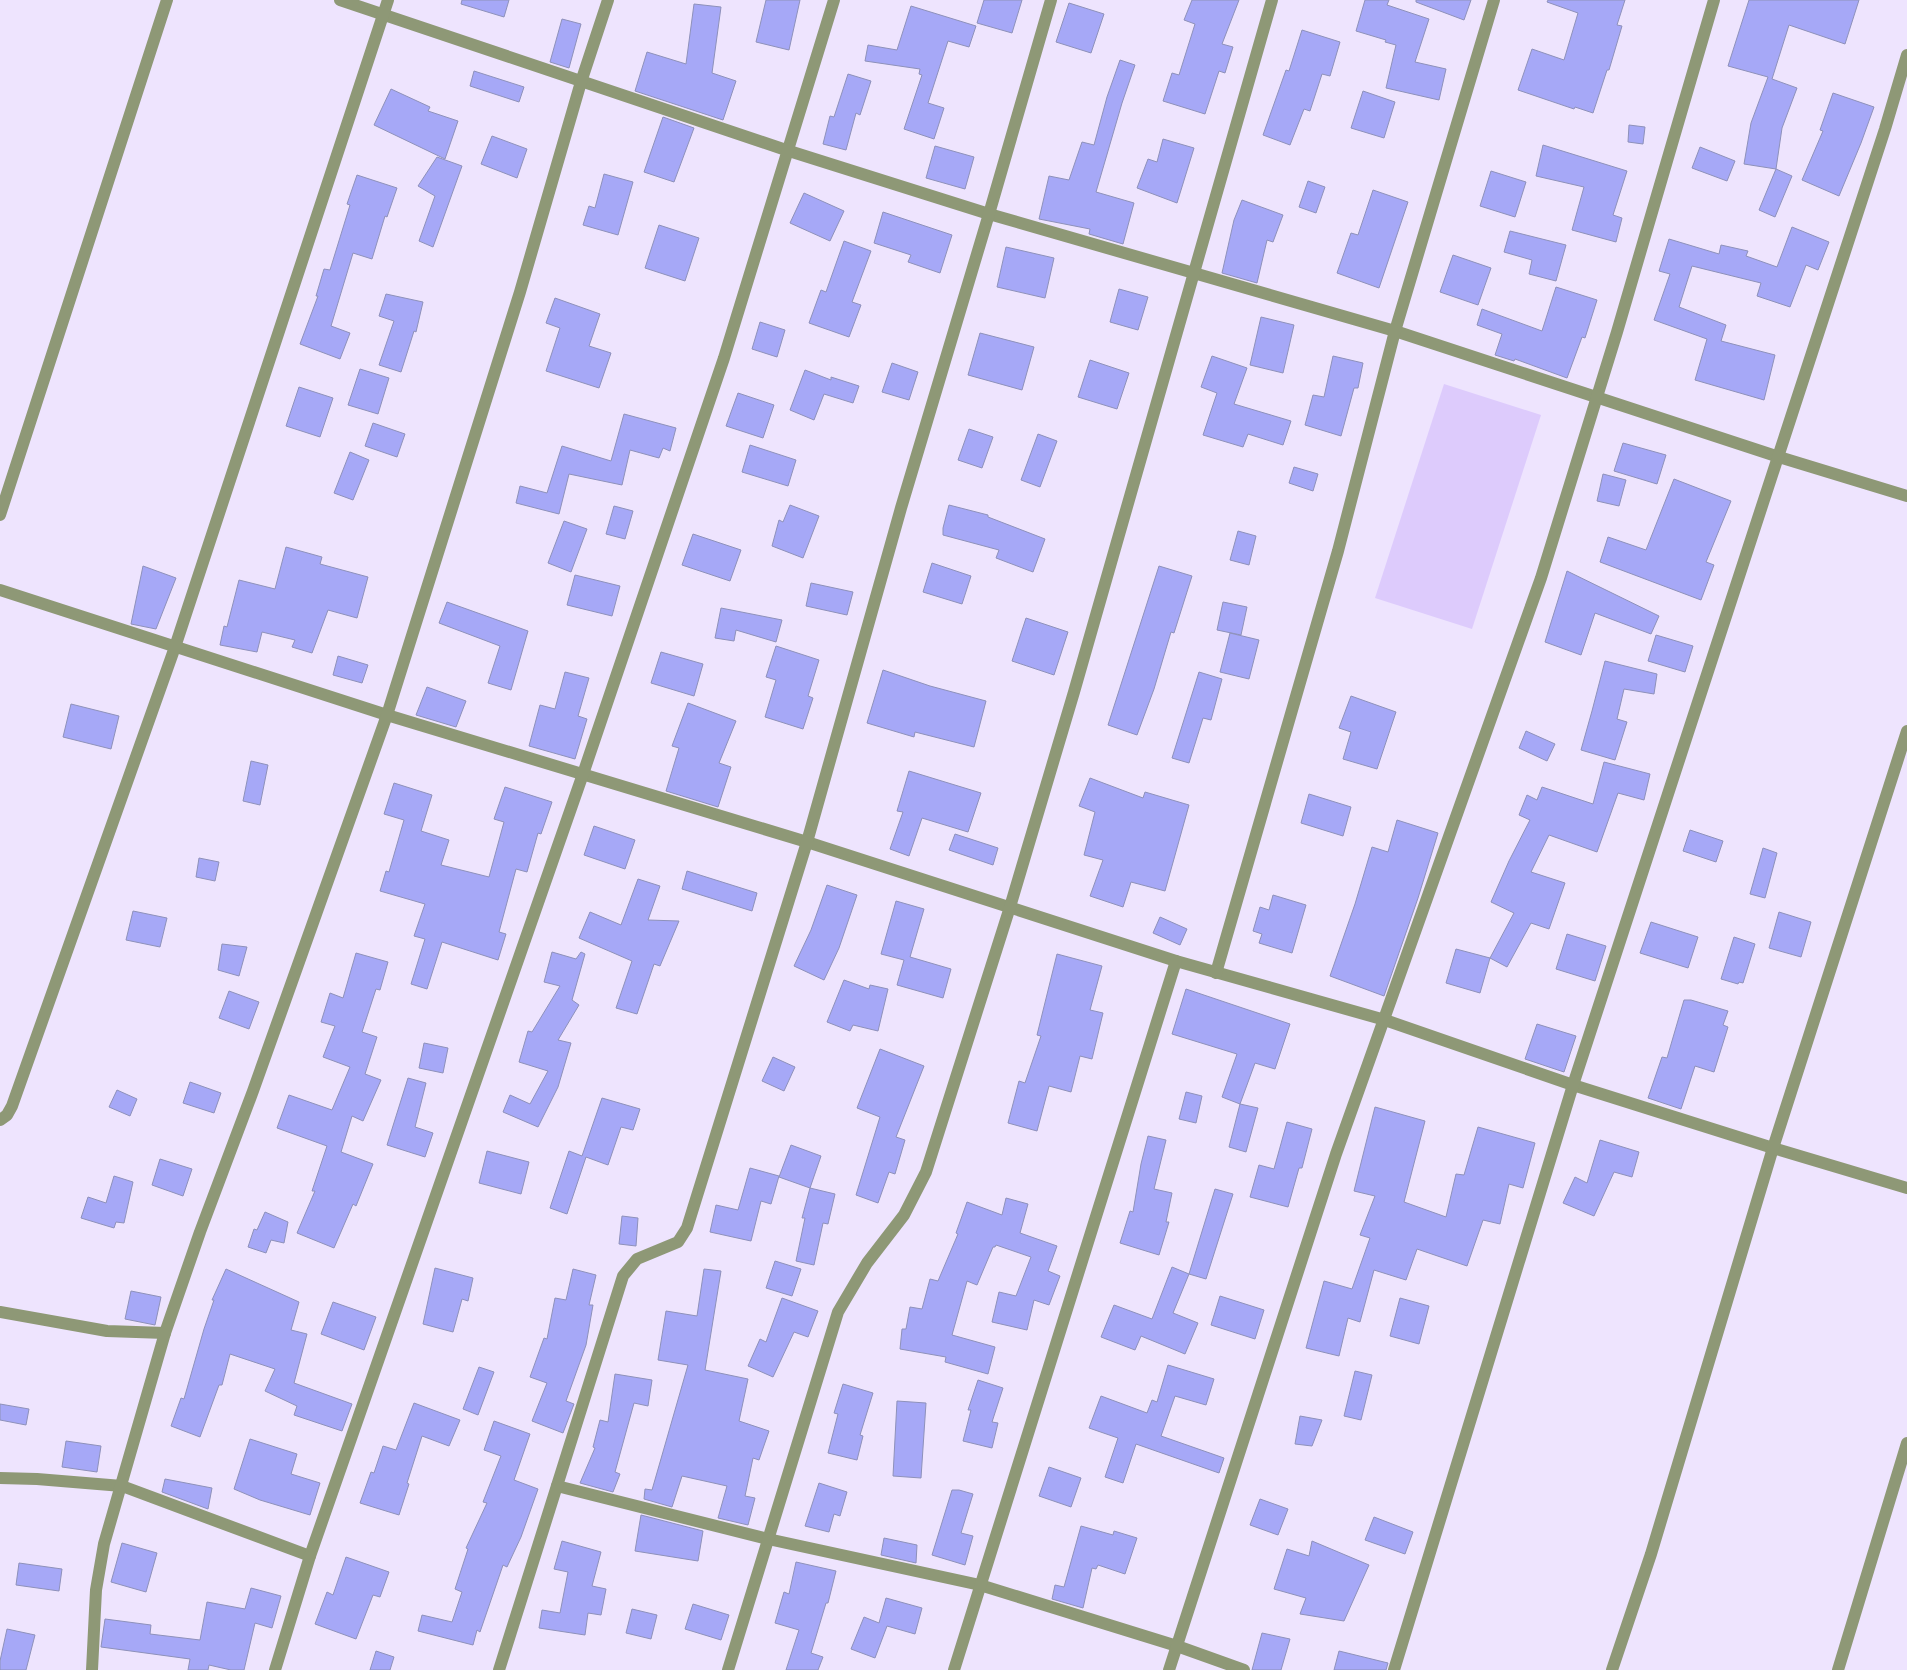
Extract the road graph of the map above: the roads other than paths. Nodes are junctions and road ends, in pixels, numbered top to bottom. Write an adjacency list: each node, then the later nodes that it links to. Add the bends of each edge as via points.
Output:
1 (167, 0): 20 (street)
2 (340, 0): 10 (street)
3 (388, 0): 10 (street)
4 (608, 0): 12 (street)
5 (834, 0): 13 (street)
6 (1051, 0): 14 (street)
7 (1272, 0): 15 (street)
8 (1494, 0): 16 (street)
9 (1714, 0): 17 (street)
10 (383, 14): 12 (street); 22 (street)
11 (1907, 55): 18 (street, via 1886,129)
12 (582, 82): 13 (street); 23 (street, via 520,292)
13 (786, 150): 14 (street); 25 (street, via 724,358)
14 (989, 214): 15 (street); 26 (street, via 901,508)
15 (1193, 273): 16 (street); 27 (street)
16 (1395, 331): 17 (street); 29 (street, via 1338,551)
17 (1597, 398): 18 (street); 30 (street, via 1541,578)
18 (1778, 458): 19 (street); 31 (street)
19 (1907, 496)
20 (0, 515)
21 (0, 590): 22 (street)
22 (175, 647): 23 (street); 32 (street, via 12,1106)
23 (387, 715): 25 (street); 36 (street)
24 (1907, 731): 33 (street)
25 (583, 774): 26 (street); 42 (street)
26 (807, 842): 27 (street); 40 (street, via 687,1228 678,1242 637,1259 623,1276)
27 (1010, 907): 28 (street); 41 (street, via 926,1172 904,1215 867,1263 838,1312)
28 (1176, 961): 29 (street); 43 (street)
29 (1216, 973): 30 (street)
30 (1385, 1020): 31 (street); 44 (street, via 1333,1164)
31 (1573, 1085): 33 (street); 52 (street)
32 (0, 1120)
33 (1773, 1148): 34 (street); 53 (street, via 1651,1554)
34 (1907, 1188)
35 (0, 1312): 36 (street, via 107,1332)
36 (165, 1333): 39 (street)
37 (1907, 1443): 54 (street)
38 (0, 1478): 39 (street)
39 (122, 1486): 42 (street); 45 (street, via 104,1544 96,1590)
40 (557, 1486): 41 (street); 47 (street)
41 (768, 1539): 43 (street); 48 (street)
42 (310, 1556): 46 (street)
43 (980, 1585): 44 (street); 49 (street)
44 (1176, 1646): 50 (street); 51 (street)
45 (92, 1670)
46 (275, 1670)
47 (499, 1670)
48 (728, 1670)
49 (954, 1670)
50 (1169, 1670)
51 (1244, 1670)
52 (1394, 1670)
53 (1612, 1670)
54 (1838, 1670)

